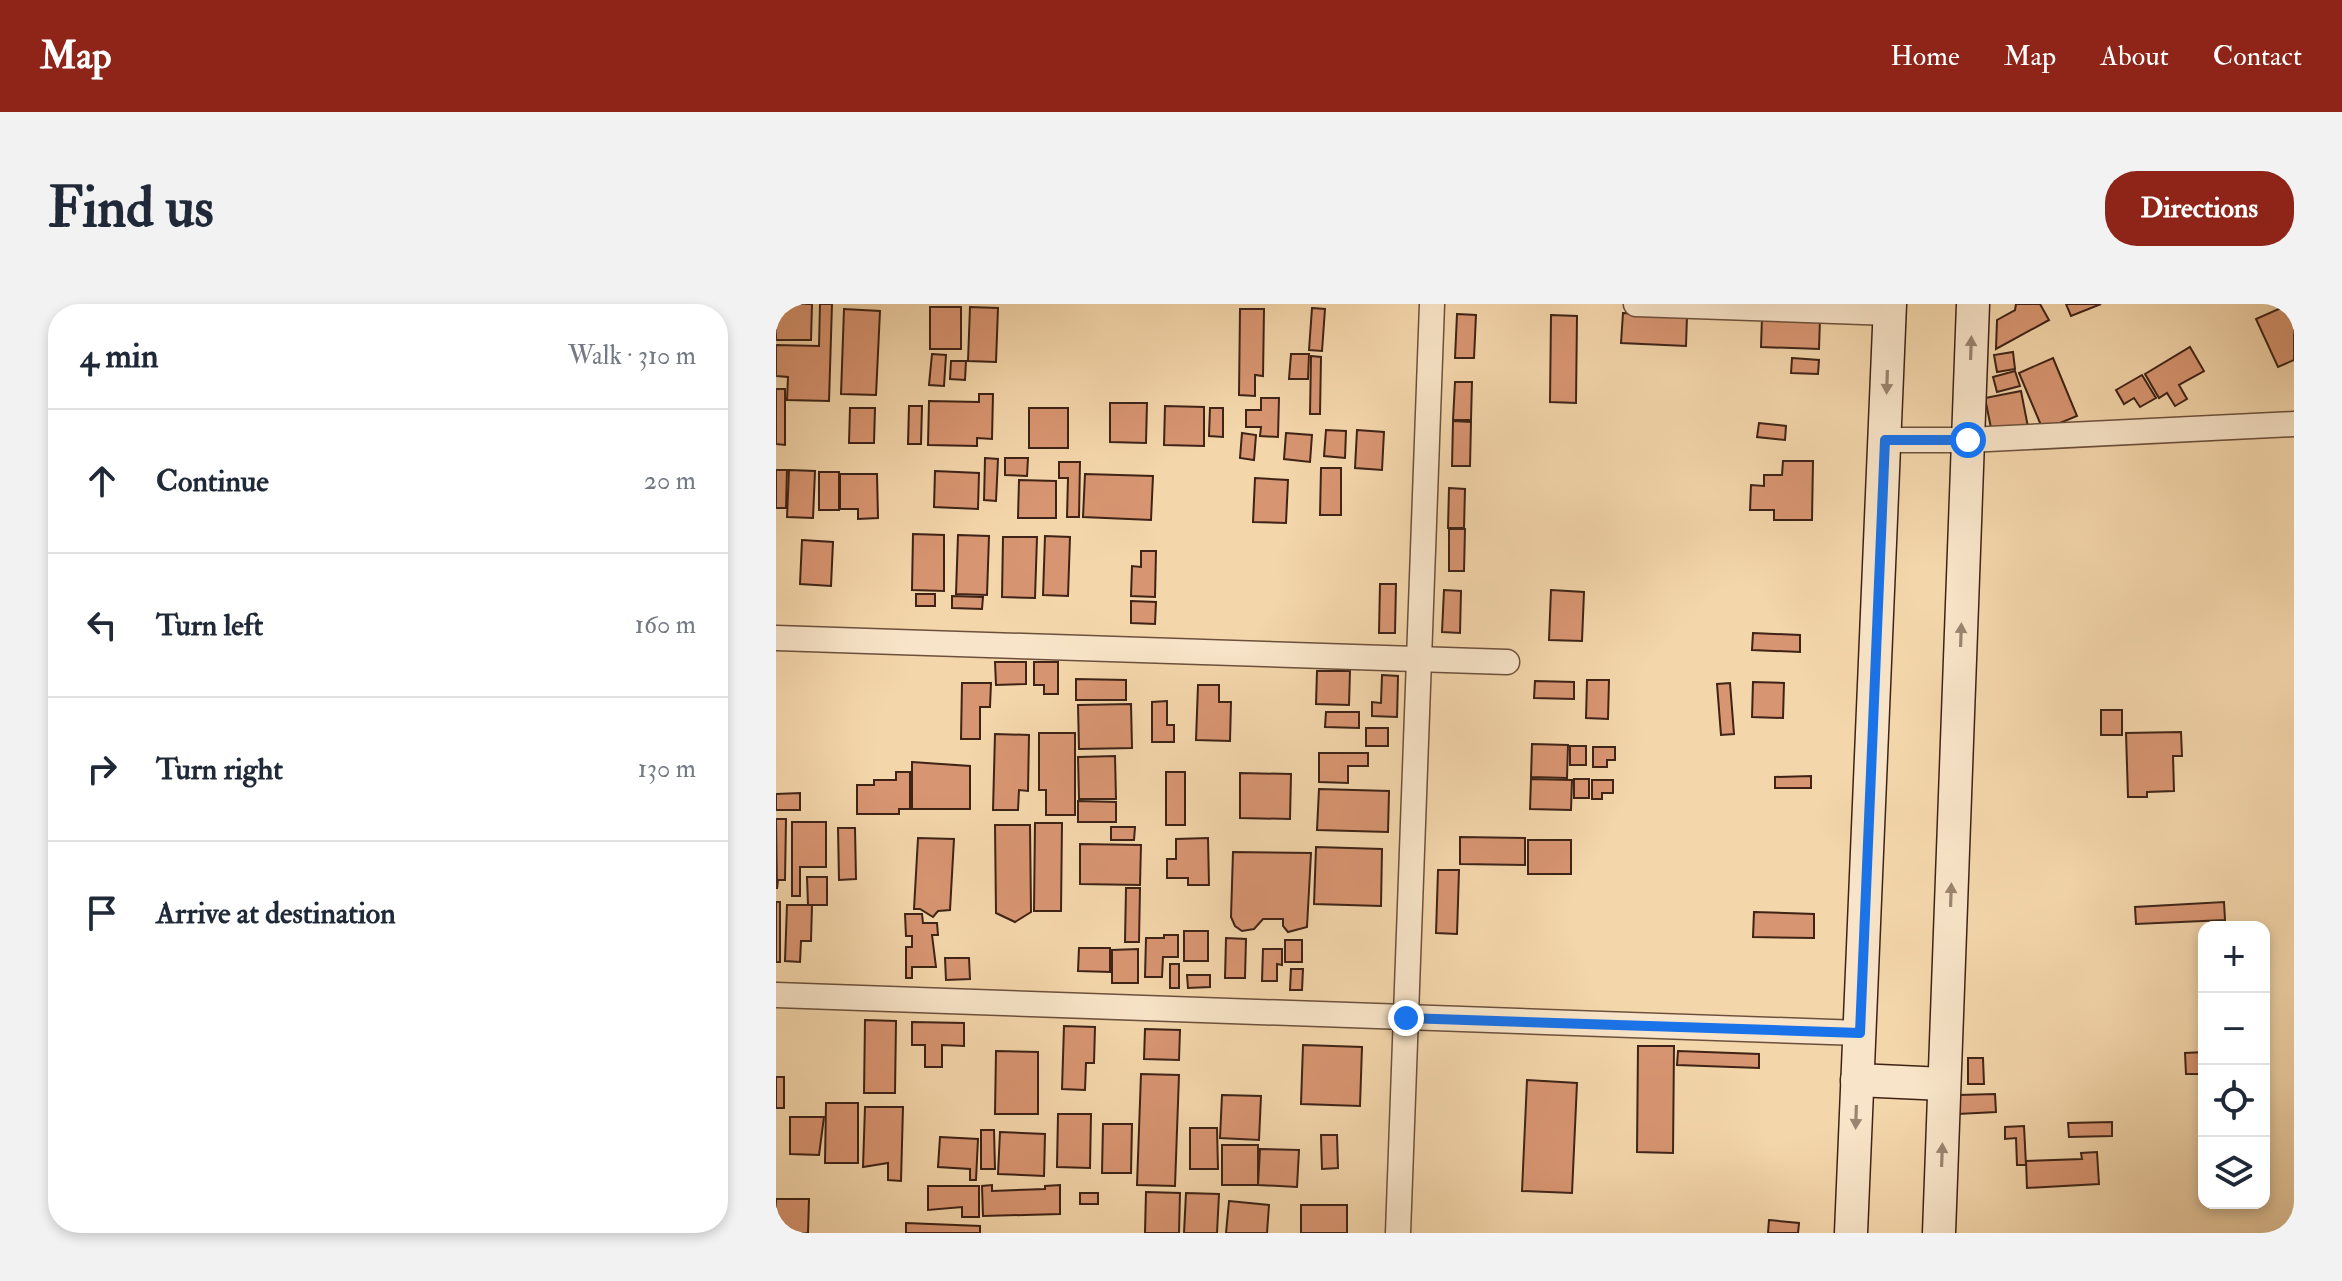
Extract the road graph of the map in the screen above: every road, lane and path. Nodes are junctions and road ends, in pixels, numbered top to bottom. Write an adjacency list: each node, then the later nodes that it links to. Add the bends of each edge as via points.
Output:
1 (1432, 304): 9 (street)
2 (1636, 304): 4 (street)
3 (1973, 304): 7 (main road, one-way to 3)
4 (1890, 308): 6 (main road, one-way to 6)
5 (2294, 424): 7 (street)
6 (1885, 440): 7 (street); 13 (main road)
7 (1968, 440): 15 (main road, one-way to 7)
8 (776, 638): 9 (street)
9 (1419, 660): 10 (street); 12 (street)
10 (1507, 662)
11 (776, 995): 12 (street)
12 (1406, 1018): 13 (street); 16 (street)
13 (1860, 1033): 14 (main road)
14 (1857, 1080): 15 (main road); 17 (main road, one-way to 17)
15 (1944, 1084): 18 (main road, one-way to 15)
16 (1398, 1233)
17 (1851, 1233)
18 (1939, 1233)

